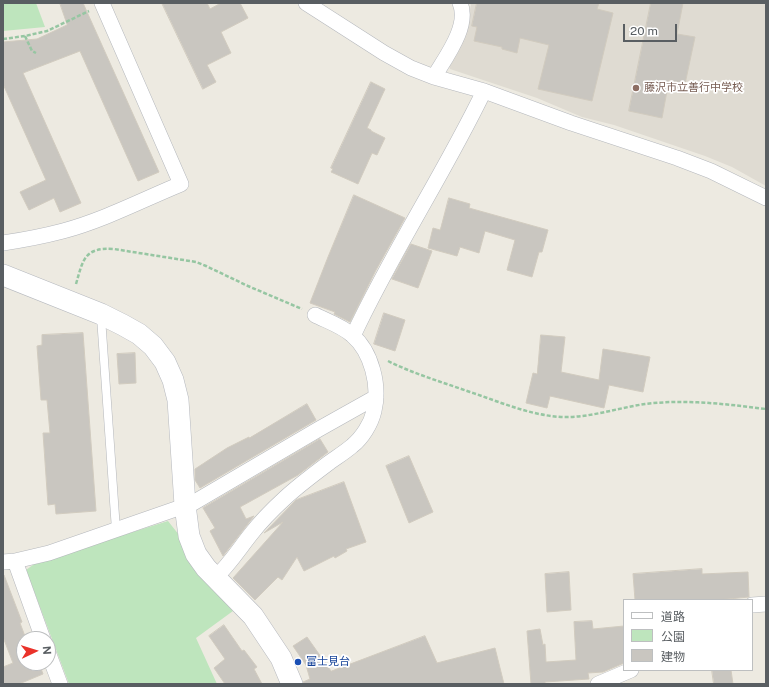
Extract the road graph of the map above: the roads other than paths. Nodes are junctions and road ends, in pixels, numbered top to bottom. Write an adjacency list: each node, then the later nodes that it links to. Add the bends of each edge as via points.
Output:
1 (306, 3): 4 (street, via 384,53)
2 (460, 3): 4 (street, via 463,15 458,35)
3 (103, 4): 7 (street, via 181,184 106,216 64,230)
4 (434, 77): 5 (street)
5 (484, 91): 6 (street, via 697,166); 11 (street)
6 (766, 198)
7 (3, 243)
8 (3, 275): 9 (street)
9 (101, 314): 13 (street, via 139,334 153,346 165,362 173,380 178,400); 14 (lane)
10 (315, 315): 11 (street)
11 (353, 336): 12 (street, via 368,357)
12 (376, 397): 13 (street, via 193,503); 16 (street, via 371,420 352,446 285,498 251,533 225,568)
13 (185, 505): 14 (street); 16 (street, via 189,536 196,554)
14 (116, 530): 15 (street, via 48,553)
15 (9, 562): 19 (street)
16 (214, 578): 23 (street, via 253,616 281,658)
17 (766, 604): 18 (street)
18 (753, 605)
19 (39, 631)
20 (55, 671): 22 (street)
21 (629, 671): 24 (street)
22 (60, 684)
23 (292, 684)
24 (598, 684)

